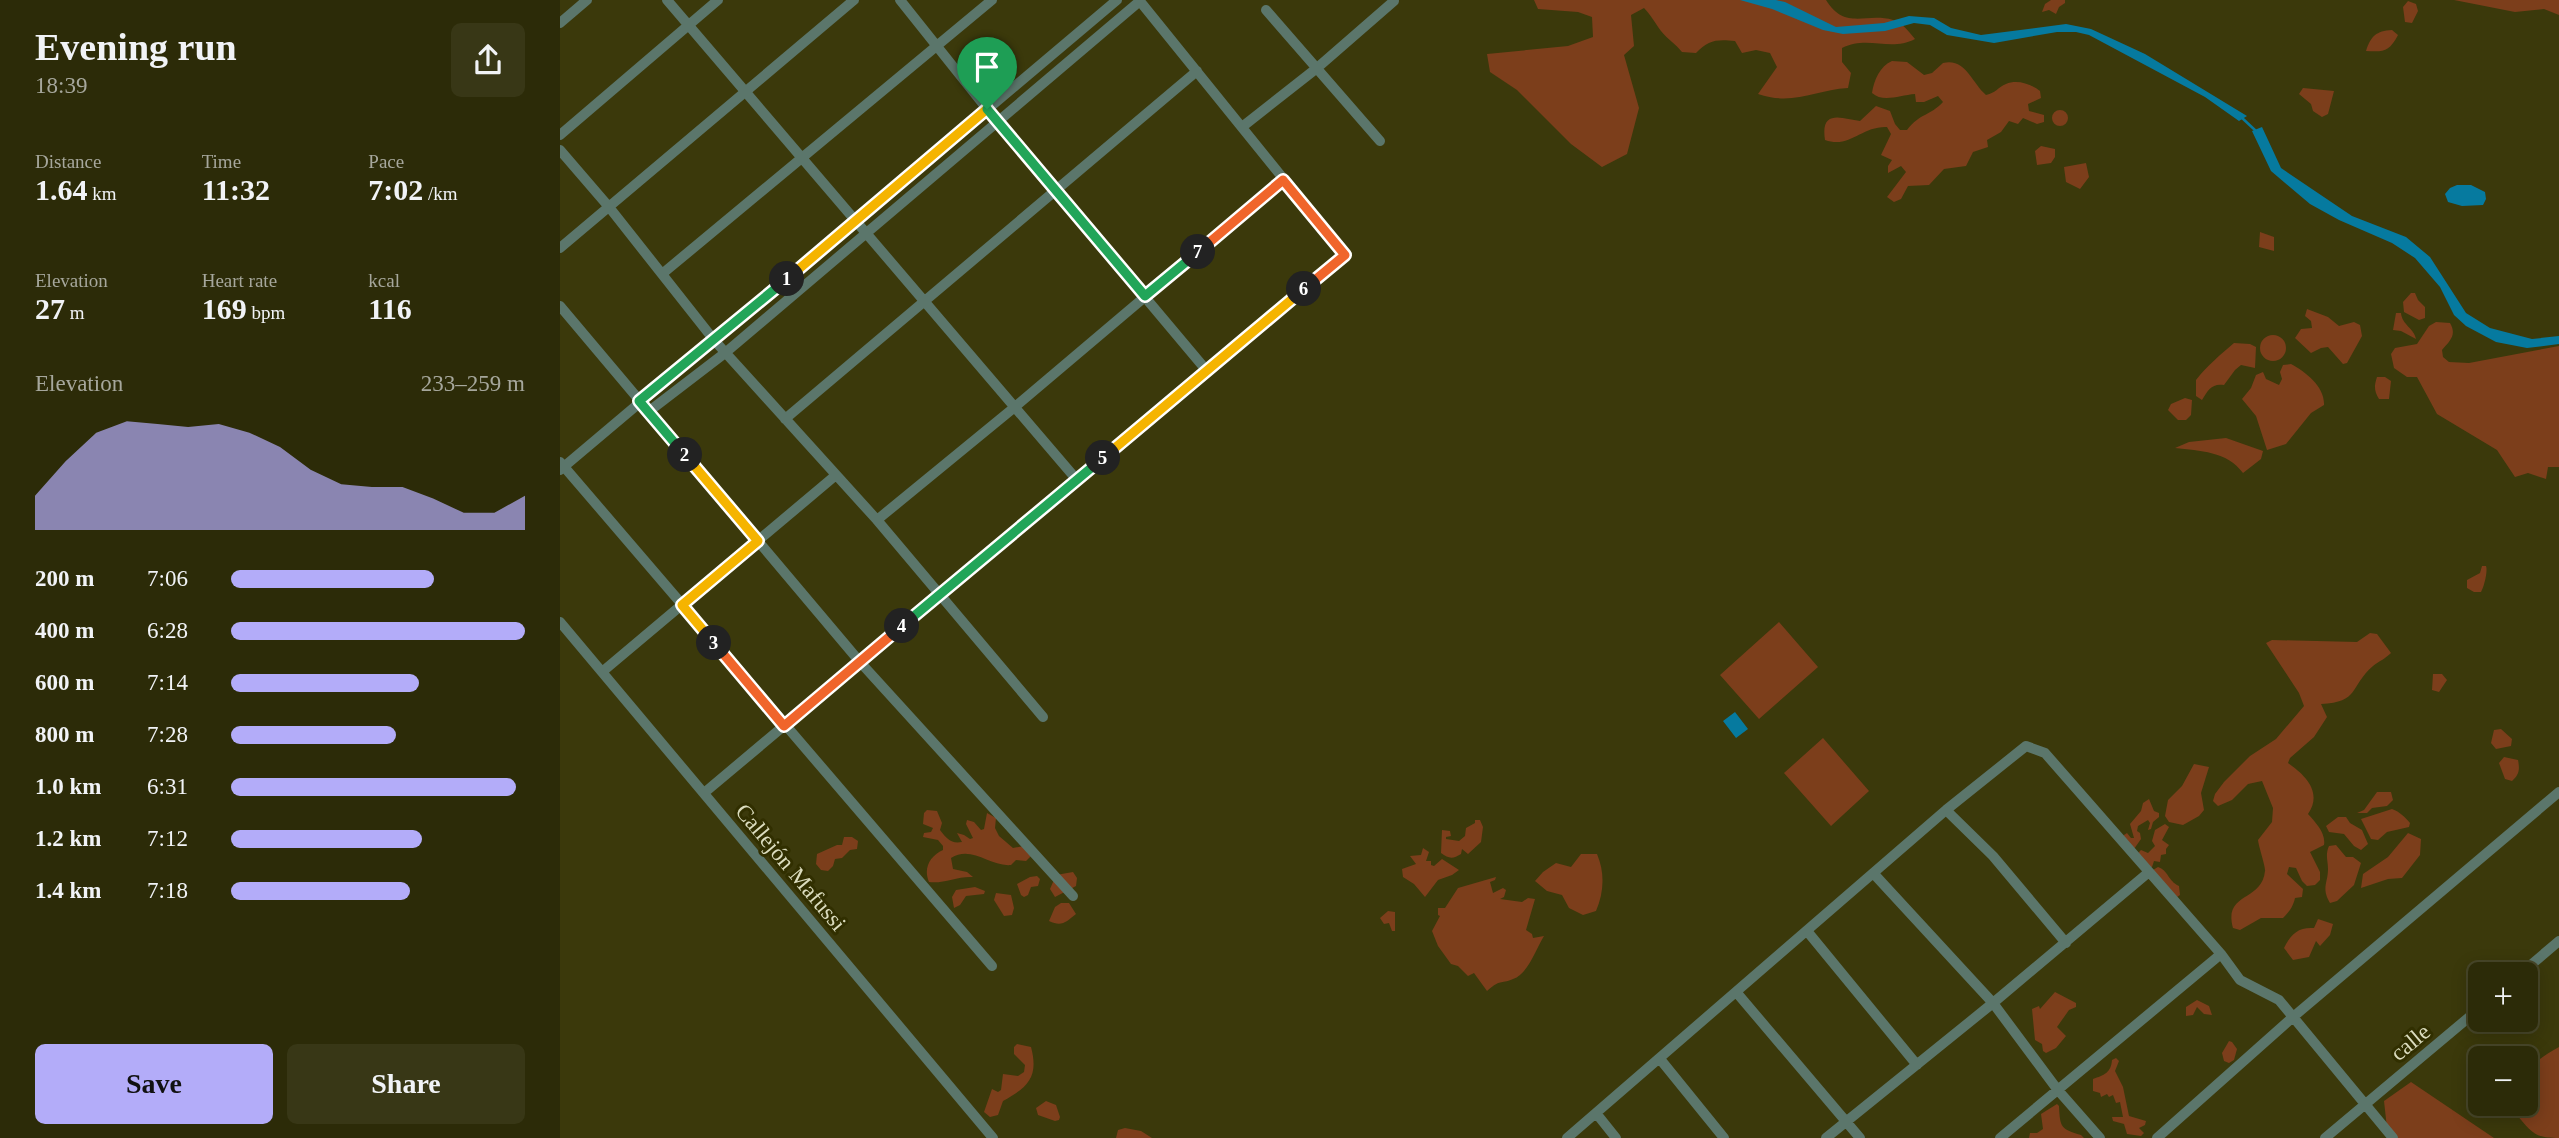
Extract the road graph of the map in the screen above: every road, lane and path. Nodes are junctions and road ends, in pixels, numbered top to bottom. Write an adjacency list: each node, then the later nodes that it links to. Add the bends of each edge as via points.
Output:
1 (587, 0): 11 (street)
2 (667, 0): 12 (street)
3 (718, 0): 12 (street)
4 (854, 0): 16 (street)
5 (900, 0): 13 (street)
6 (992, 0): 13 (street)
7 (1117, 0): 17 (street)
8 (1139, 0): 15 (street); 18 (street)
9 (1394, 1): 14 (street)
10 (1266, 10): 14 (street)
11 (560, 23)
12 (688, 26): 16 (street); 20 (street)
13 (936, 47): 17 (street); 23 (street)
14 (1317, 68): 19 (street); 21 (street)
15 (1197, 71): 19 (street); 25 (street)
16 (745, 92): 23 (street); 26 (street)
17 (987, 109): 18 (street); 27 (street)
18 (997, 122): 25 (street); 28 (street)
19 (1242, 127): 24 (street)
20 (560, 135)
21 (1380, 141)
22 (560, 150): 26 (street)
23 (800, 157): 27 (street); 30 (street)
24 (1283, 180): 31 (street); 36 (street, via 1345,255)
25 (1055, 191): 31 (street); 32 (street)
26 (609, 207): 29 (street); 30 (street)
27 (855, 223): 28 (street); 34 (street)
28 (865, 234): 32 (street); 35 (street)
29 (560, 248)
30 (662, 274): 34 (street)
31 (1145, 296): 36 (street); 38 (street)
32 (924, 301): 38 (street); 40 (street)
33 (560, 306): 37 (street)
34 (714, 340): 35 (street); 37 (street)
35 (725, 353): 39 (street); 40 (street)
36 (1207, 371): 43 (street)
37 (639, 401): 39 (street); 41 (street)
38 (1016, 406): 43 (street); 44 (street)
39 (648, 412): 45 (street)
40 (785, 419): 42 (street)
41 (561, 466): 47 (street)
42 (835, 475): 44 (street); 45 (street)
43 (1077, 480): 46 (street)
44 (877, 520): 46 (street)
45 (758, 541): 47 (street); 49 (street)
46 (939, 595): 49 (street); 51 (street)
47 (682, 605): 50 (street); 52 (street)
48 (560, 622): 50 (street, Callejón Mafussi)
49 (860, 662): 52 (street); 58 (street)
50 (602, 672): 54 (street, Callejón Mafussi)
51 (1042, 718)
52 (784, 726): 54 (street); 64 (street)
53 (2559, 792): 67 (street)
54 (704, 793): 75 (street, Callejón Mafussi)
55 (1946, 810): 56 (street, via 2025,746 2045,753); 57 (street); 61 (street, via 1993,856)
56 (2149, 872): 61 (street); 62 (street)
57 (1874, 874): 59 (street); 66 (street)
58 (1073, 896)
59 (1807, 931): 65 (street); 70 (street)
60 (2559, 941): 63 (street)
61 (2066, 943): 66 (street)
62 (2221, 954): 67 (street, via 2241,981 2279,1000); 71 (street)
63 (2534, 962)
64 (992, 967)
65 (1737, 993): 69 (street); 74 (street)
66 (1993, 1003): 70 (street); 71 (street)
67 (2293, 1017): 72 (street); 83 (street)
68 (2468, 1018): 72 (street, calle)
69 (1660, 1059): 73 (street); 78 (street)
70 (1917, 1065): 74 (street)
71 (2057, 1089): 81 (street); 82 (street)
72 (2366, 1105): 84 (street, calle); 85 (street)
73 (1596, 1113): 76 (street); 77 (street)
74 (1846, 1122): 79 (street); 80 (street)
75 (993, 1138)
76 (1567, 1138)
77 (1616, 1138)
78 (1724, 1138)
79 (1826, 1138)
80 (1860, 1138)
81 (2000, 1138)
82 (2100, 1138)
83 (2157, 1138)
84 (2325, 1138)
85 (2393, 1138)

